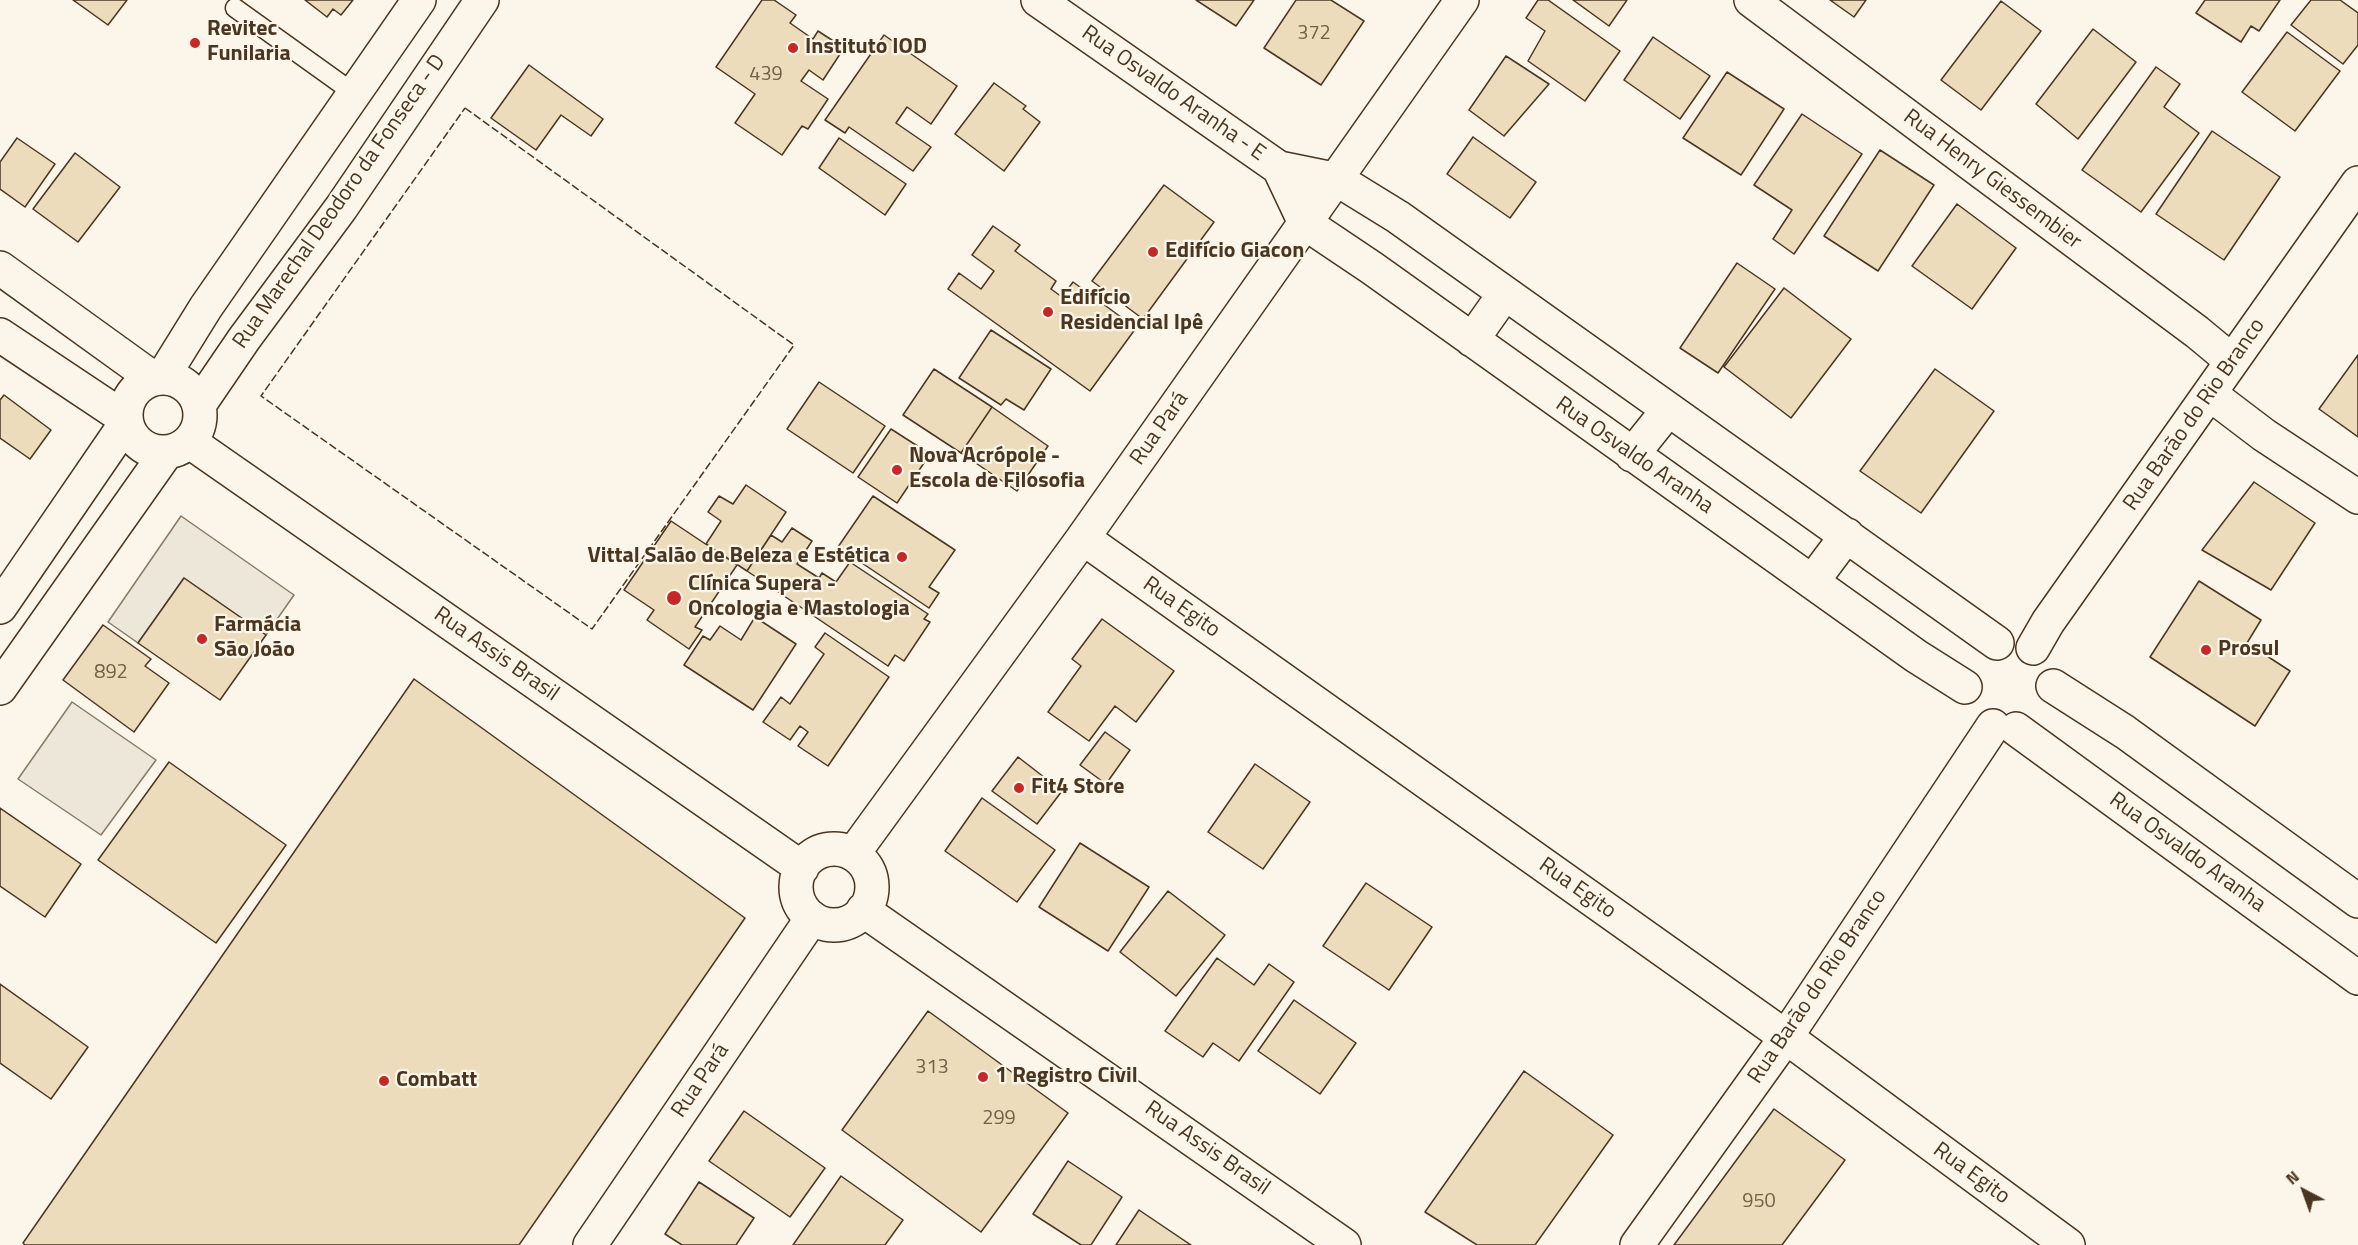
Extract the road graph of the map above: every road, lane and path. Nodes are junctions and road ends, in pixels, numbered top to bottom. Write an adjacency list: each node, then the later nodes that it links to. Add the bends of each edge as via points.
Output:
1 (419, 0): 7 (street)
2 (482, 0): 8 (street, Rua Marechal Deodoro da Fonseca - D)
3 (1038, 0): 10 (street, Rua Osvaldo Aranha - E)
4 (1462, 0): 11 (street, Rua Pará)
5 (1750, 0): 18 (street, Rua Henry Giessembier, via 2188,325)
6 (235, 8): 9 (lane)
7 (395, 36): 8 (street); 9 (street)
8 (437, 64): 21 (street, Rua Marechal Deodoro da Fonseca - D, via 341,208)
9 (355, 94): 19 (street)
10 (1280, 168): 11 (street, Rua Osvaldo Aranha - E); 13 (street, Rua Osvaldo Aranha - E)
11 (1338, 180): 13 (street, Rua Pará); 15 (street)
12 (2358, 183): 18 (street, Rua Barão do Rio Branco)
13 (1305, 223): 17 (street, Rua Osvaldo Aranha); 28 (street, Rua Pará)
14 (0, 268): 19 (street)
15 (1505, 293): 17 (street); 22 (street)
16 (0, 335): 23 (street)
17 (1472, 340): 25 (street, Rua Osvaldo Aranha)
18 (2232, 362): 20 (street, Rua Barão do Rio Branco)
19 (158, 379): 21 (street, via 178,381 192,390); 23 (street, via 139,387 128,401)
20 (2210, 394): 26 (street); 32 (street, Rua Barão do Rio Branco)
21 (199, 405): 24 (street, via 200,422)
22 (1668, 410): 25 (street); 27 (street)
23 (126, 421): 24 (street, via 141,445 153,451); 30 (street)
24 (178, 447): 35 (street); 38 (street, Rua Assis Brasil)
25 (1632, 455): 29 (street, Rua Osvaldo Aranha)
26 (2358, 498)
27 (1847, 535): 29 (street); 31 (street)
28 (1083, 538): 37 (street, Rua Pará); 43 (street, Rua Egito)
29 (1812, 582): 34 (street, Rua Osvaldo Aranha)
30 (0, 607)
31 (1997, 643): 32 (street, via 2015,642); 34 (street, via 1974,661)
32 (2033, 648): 33 (street, via 2051,672)
33 (2053, 686): 36 (street, via 2048,705 2035,721); 39 (street, via 2125,732)
34 (1965, 687): 36 (street, via 1976,715)
35 (0, 688)
36 (2004, 727): 42 (street, Rua Osvaldo Aranha); 43 (street, Rua Barão do Rio Branco)
37 (853, 854): 38 (street, via 841,849 823,850 808,858); 40 (street, via 867,868 872,884)
38 (802, 867): 41 (street, via 796,889 800,905)
39 (2358, 901)
40 (863, 910): 41 (street, via 845,923 828,925); 45 (street, Rua Assis Brasil)
41 (812, 918): 44 (street, Rua Pará)
42 (2358, 978)
43 (1786, 1037): 46 (street, Rua Barão do Rio Branco); 47 (street, Rua Egito)
44 (594, 1244)
45 (1344, 1245)
46 (1636, 1245)
47 (2068, 1245)

